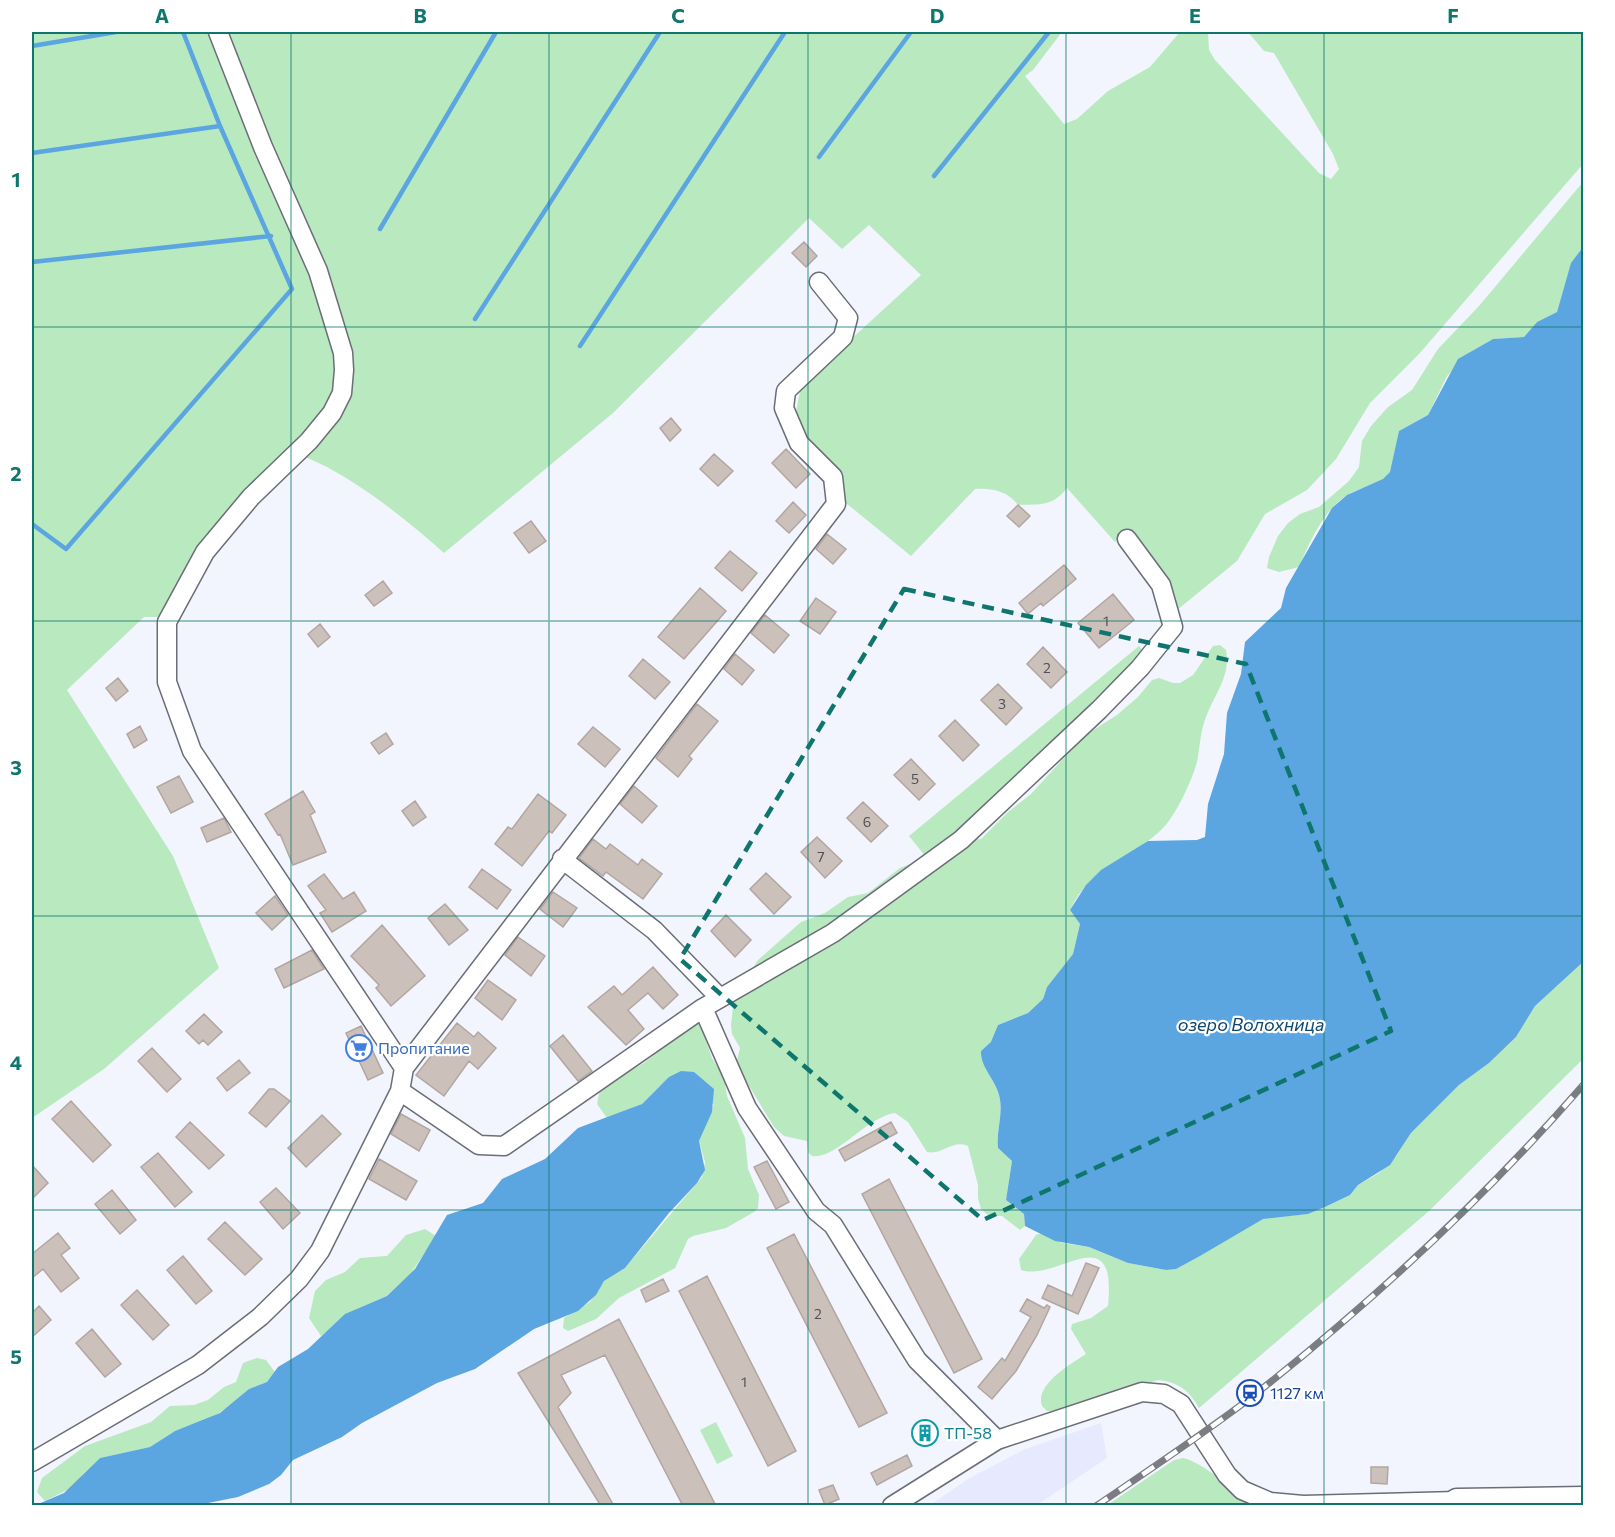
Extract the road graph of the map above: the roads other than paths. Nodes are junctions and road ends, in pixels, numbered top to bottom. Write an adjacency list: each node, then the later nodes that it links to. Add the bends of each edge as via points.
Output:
1 (218, 32): 7 (street, via 318,271 343,353 344,370 342,393 332,413 205,552 167,622 167,682 192,752)
2 (819, 282): 4 (street, via 848,318 843,337 786,391 784,408 800,443 833,477 836,504)
3 (1127, 539): 5 (street, via 1161,585 1173,627 1140,668 961,840 833,933)
4 (562, 859): 5 (street, via 654,930); 7 (street)
5 (720, 998): 6 (street)
6 (703, 1008): 8 (street, via 504,1146 479,1145); 9 (street, via 747,1108 816,1211 833,1224 917,1359)
7 (404, 1068): 8 (street)
8 (400, 1091): 10 (street, via 320,1251 299,1279 260,1317 198,1365)
9 (997, 1440): 12 (street, via 1142,1392 1155,1392 1181,1404 1217,1462 1237,1485 1270,1502); 13 (street)
10 (32, 1462)
11 (1584, 1499): 12 (main road)
12 (1457, 1503)
13 (892, 1506)

